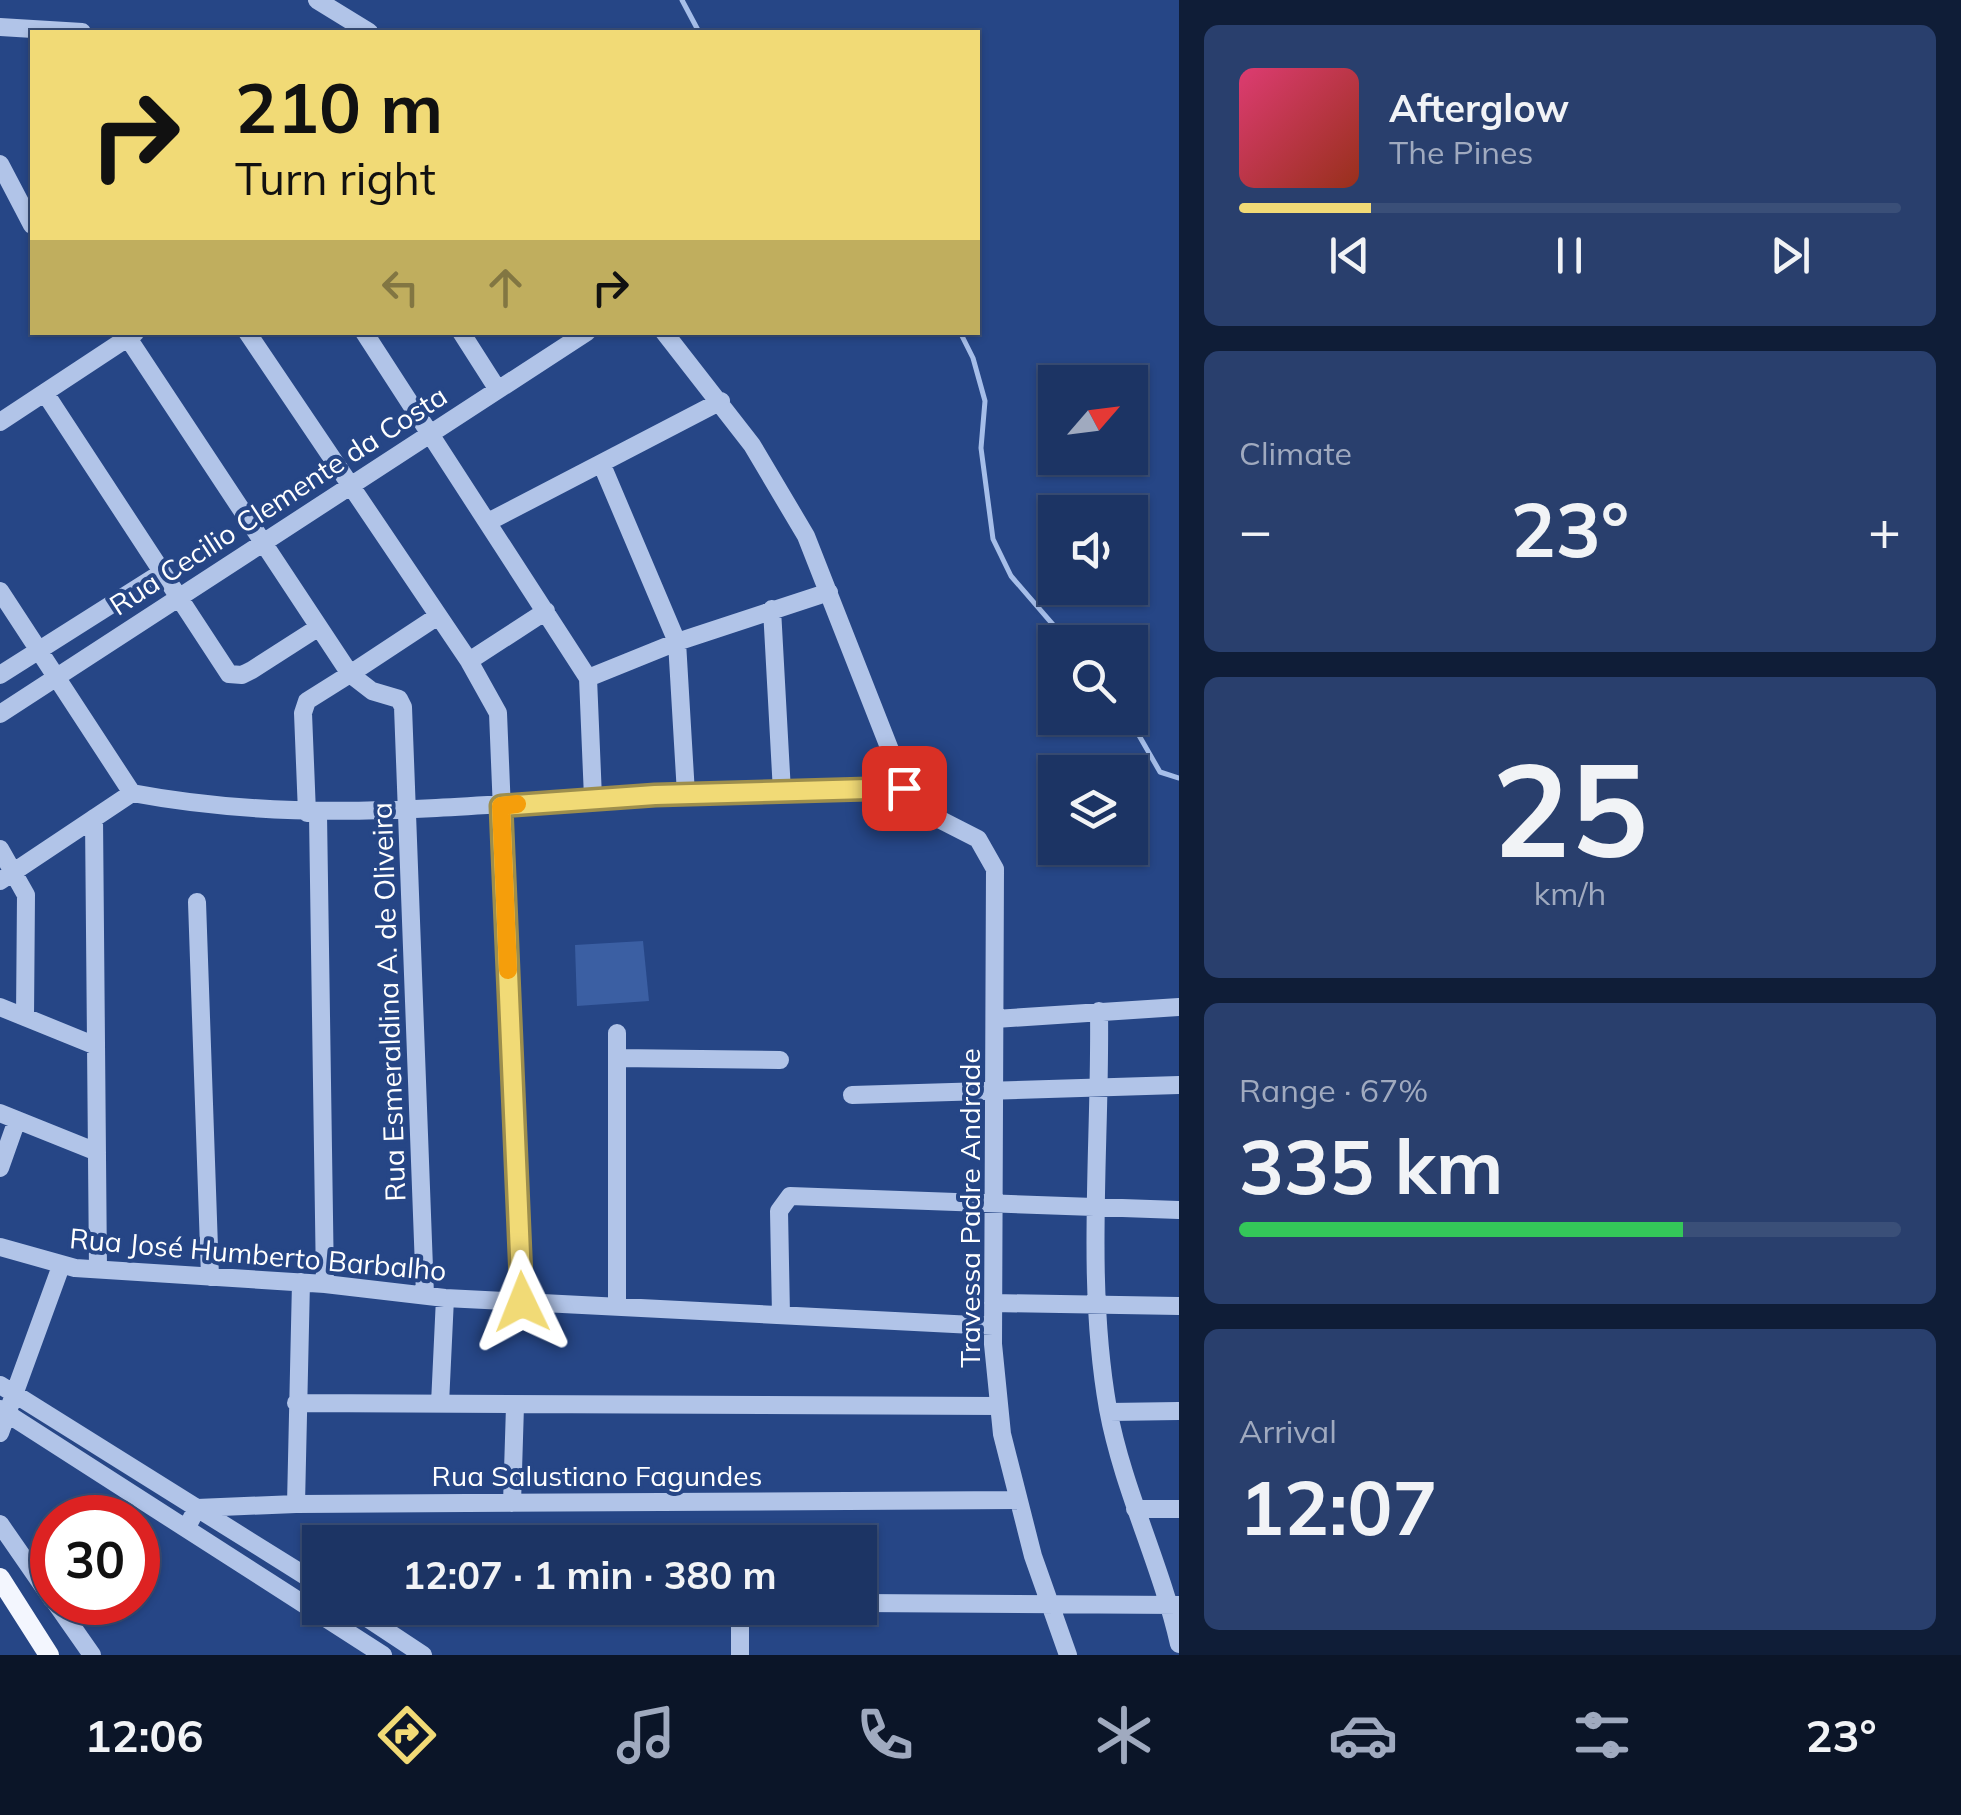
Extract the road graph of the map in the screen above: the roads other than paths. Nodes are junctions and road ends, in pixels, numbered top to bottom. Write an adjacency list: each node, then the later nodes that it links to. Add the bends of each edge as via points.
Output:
1 (317, 0): 4 (street)
2 (0, 27): 3 (street)
3 (49, 30)
4 (366, 30)
5 (0, 164): 6 (street)
6 (30, 221)
7 (132, 335): 14 (street); 21 (street)
8 (249, 335): 19 (street)
9 (366, 335): 17 (street)
10 (462, 335): 13 (street)
11 (667, 335): 15 (street)
12 (559, 340): 13 (street, Rua Cecilio Clemente da Costa)
13 (498, 390): 17 (street, Rua Cecilio Clemente da Costa)
14 (44, 393): 16 (street); 22 (street)
15 (721, 400): 18 (street); 24 (street, via 782,492)
16 (0, 422)
17 (431, 434): 19 (street, Rua Cecilio Clemente da Costa); 20 (street)
18 (602, 465): 20 (street); 30 (street)
19 (350, 486): 21 (street, Rua Cecilio Clemente da Costa); 28 (street)
20 (490, 522): 27 (street)
21 (264, 542): 25 (street, Rua Cecilio Clemente da Costa); 29 (street)
22 (161, 573): 25 (street); 31 (street, Rua Cecilio Clemente da Costa)
23 (0, 591): 31 (street)
24 (828, 592): 26 (street); 38 (street)
25 (178, 598): 29 (street, via 234,676); 35 (street, Rua Cecilio Clemente da Costa)
26 (772, 609): 30 (street); 39 (street)
27 (546, 611): 32 (street); 36 (street)
28 (438, 616): 32 (street); 33 (street)
29 (319, 627): 33 (street)
30 (677, 642): 36 (street); 41 (street)
31 (39, 650): 34 (street, Rua Cecilio Clemente da Costa); 35 (street)
32 (469, 661): 43 (street, via 498,713)
33 (350, 674): 44 (street, Rua Esmeraldina A. de Oliveira, via 403,707); 45 (street, via 307,701 302,713)
34 (0, 675)
35 (56, 677): 37 (street, Rua Cecilio Clemente da Costa); 40 (street)
36 (588, 678): 42 (street)
37 (0, 714)
38 (904, 788): 39 (street); 54 (street, Travessa Padre Andrade, via 929,814 978,839 990,855 996,880)
39 (782, 792): 41 (street)
40 (132, 793): 45 (street); 46 (street)
41 (686, 794): 42 (street)
42 (593, 798): 43 (street)
43 (501, 806): 44 (street); 77 (street)
44 (410, 812): 45 (street); 75 (street, Rua Esmeraldina A. de Oliveira)
45 (312, 814): 74 (street)
46 (94, 818): 48 (street); 56 (street)
47 (0, 850): 48 (street)
48 (7, 876): 53 (street, via 26,906)
49 (197, 902): 72 (street)
50 (0, 1007): 53 (street)
51 (1178, 1007): 52 (street)
52 (1099, 1012): 54 (street); 60 (street)
53 (24, 1017): 56 (street)
54 (996, 1019): 61 (street, Travessa Padre Andrade)
55 (617, 1034): 57 (street)
56 (96, 1046): 64 (street)
57 (617, 1058): 58 (street); 79 (street)
58 (780, 1060)
59 (1178, 1085): 60 (street)
60 (1100, 1088): 61 (street); 67 (street)
61 (997, 1094): 62 (street); 66 (street, Travessa Padre Andrade)
62 (852, 1095)
63 (8, 1116): 64 (street); 65 (street)
64 (97, 1152): 71 (street)
65 (0, 1168)
66 (996, 1206): 67 (street); 78 (street, Travessa Padre Andrade); 82 (street, via 790,1196 780,1205)
67 (1098, 1208): 68 (street); 81 (street)
68 (1178, 1210)
69 (0, 1247): 70 (street, Rua José Humberto Barbalho)
70 (61, 1266): 71 (street, Rua José Humberto Barbalho); 84 (street)
71 (98, 1269): 72 (street, Rua José Humberto Barbalho)
72 (210, 1276): 73 (street, Rua José Humberto Barbalho)
73 (301, 1282): 74 (street, Rua José Humberto Barbalho); 85 (street)
74 (324, 1284): 75 (street, Rua José Humberto Barbalho)
75 (424, 1295): 76 (street, Rua José Humberto Barbalho)
76 (445, 1298): 77 (street, Rua José Humberto Barbalho); 86 (street)
77 (522, 1302): 79 (street, Rua José Humberto Barbalho)
78 (994, 1303): 81 (street); 83 (street, Travessa Padre Andrade)
79 (617, 1306): 82 (street, Rua José Humberto Barbalho)
80 (1178, 1306): 81 (street)
81 (1097, 1307): 91 (street)
82 (781, 1315): 83 (street, Rua José Humberto Barbalho)
83 (993, 1326): 88 (street, Travessa Padre Andrade)
84 (7, 1390): 90 (street); 96 (street)
85 (296, 1403): 86 (street); 95 (street)
86 (440, 1404): 87 (street)
87 (515, 1406): 88 (street); 94 (street)
88 (999, 1406): 93 (street, Travessa Padre Andrade)
89 (1178, 1411): 91 (street)
90 (4, 1412): 92 (street); 100 (street)
91 (1109, 1412): 97 (street)
92 (0, 1433)
93 (1018, 1500): 94 (street, Rua Salustiano Fagundes); 106 (street, Travessa Padre Andrade)
94 (512, 1503): 95 (street, Rua Salustiano Fagundes)
95 (296, 1504): 96 (street, Rua Salustiano Fagundes)
96 (197, 1508): 100 (street); 102 (street)
97 (1135, 1508): 98 (street); 107 (street)
98 (1178, 1508)
99 (0, 1524): 101 (street)
100 (187, 1527): 104 (street)
101 (30, 1567)
102 (302, 1574)
103 (0, 1578): 113 (main road)
104 (302, 1594)
105 (877, 1603): 106 (street)
106 (1048, 1604): 107 (street); 118 (street, Travessa Padre Andrade)
107 (1174, 1605): 112 (street)
108 (71, 1625): 114 (street)
109 (349, 1625): 115 (street)
110 (378, 1625): 116 (street)
111 (740, 1625): 117 (street)
112 (1178, 1644)
113 (50, 1655)
114 (92, 1655)
115 (383, 1655)
116 (423, 1655)
117 (740, 1655)
118 (1068, 1655)

